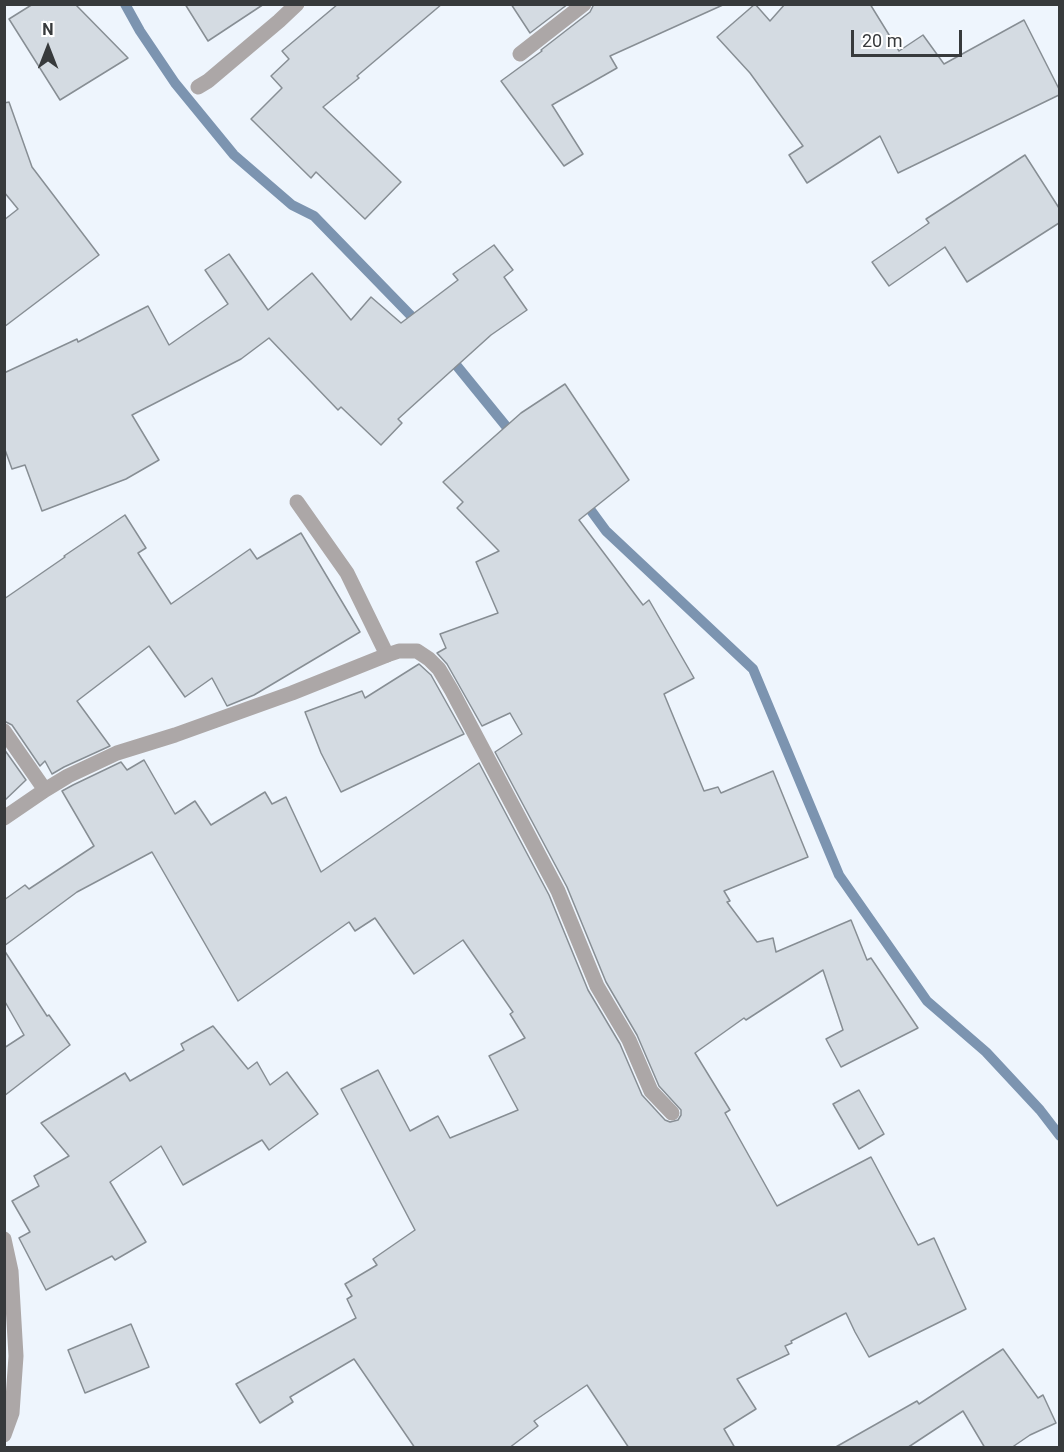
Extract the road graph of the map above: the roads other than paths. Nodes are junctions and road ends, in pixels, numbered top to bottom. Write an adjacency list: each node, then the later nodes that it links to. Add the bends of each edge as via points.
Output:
1 (297, 4): 4 (street)
2 (584, 4): 3 (street)
3 (520, 54)
4 (198, 87)
5 (297, 502): 6 (street, via 347,573)
6 (387, 655): 8 (street, via 292,693 117,753); 10 (street, via 417,651 439,669 558,891 597,986 651,1091)
7 (4, 731): 8 (street)
8 (45, 790): 9 (street)
9 (4, 818)
10 (672, 1113)
11 (4, 1239): 12 (street, via 11,1271 16,1356 12,1413)
12 (4, 1435)

